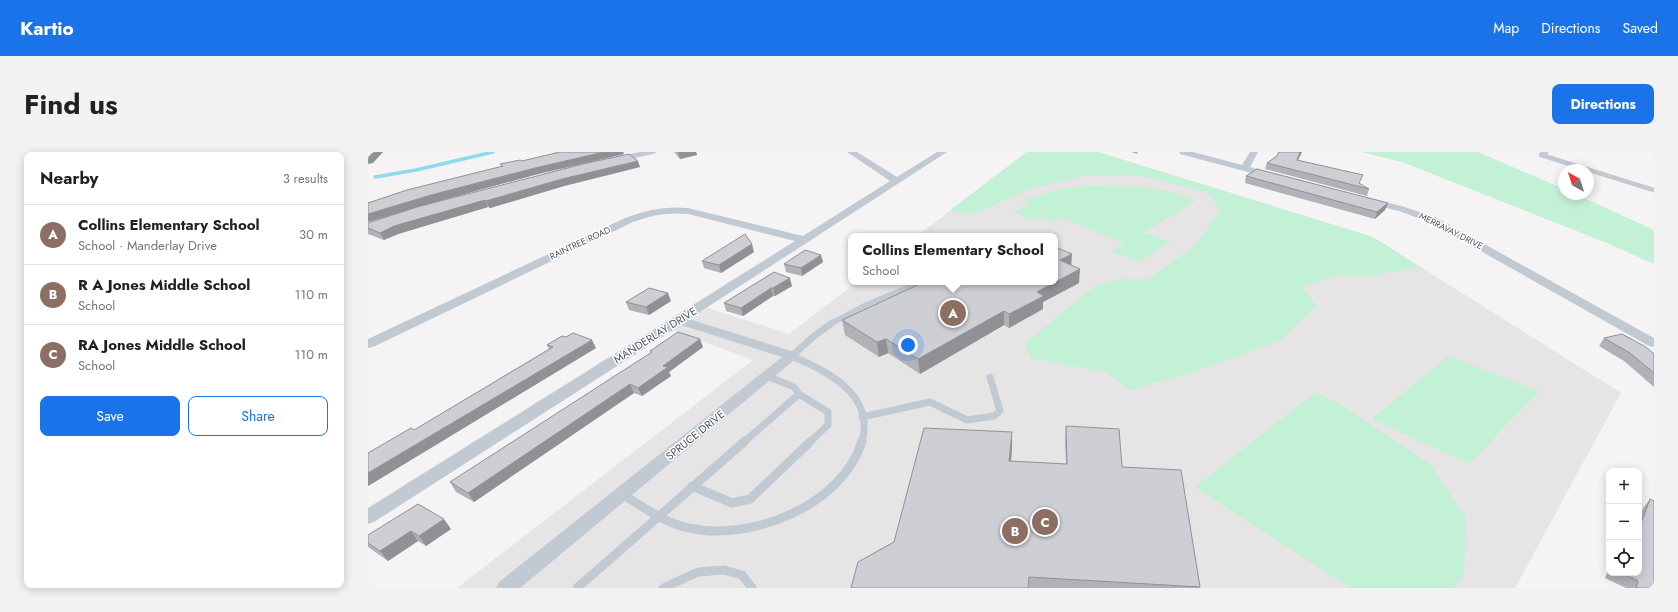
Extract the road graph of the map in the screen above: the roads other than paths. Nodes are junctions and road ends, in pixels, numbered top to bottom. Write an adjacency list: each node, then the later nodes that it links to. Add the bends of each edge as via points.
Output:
1 (648, 152): 7 (street)
2 (851, 152): 10 (street)
3 (943, 152): 10 (street, MANDERLAY DRIVE)
4 (1183, 152): 8 (street)
5 (1254, 152): 8 (street)
6 (1546, 152): 11 (lane, via 1541,155)
7 (608, 162)
8 (1244, 168): 9 (street)
9 (1282, 178)
10 (896, 181): 13 (street, MANDERLAY DRIVE)
11 (1654, 190)
12 (1357, 197): 16 (street, MERRAVAY DRIVE, via 1435,221)
13 (805, 240): 15 (street, MANDERLAY DRIVE); 17 (street, RAINTREE ROAD, via 688,211 649,213 629,220)
14 (913, 285): 18 (lane, via 843,316 817,332)
15 (679, 320): 18 (street); 26 (street, MANDERLAY DRIVE)
16 (1654, 343)
17 (368, 344)
18 (792, 356): 19 (street, SPRUCE DRIVE); 22 (lane, via 819,368 849,390 859,405)
19 (767, 376): 21 (lane, via 794,387); 24 (street, SPRUCE DRIVE)
20 (990, 377): 22 (lane, via 1000,411 994,416 967,420 930,402)
21 (800, 394): 23 (lane); 23 (lane, via 828,412 828,425 750,499 732,503)
22 (862, 417): 25 (lane, via 865,426 860,448 850,468 830,490 805,507 772,522 731,531 697,530 675,524)
23 (692, 486): 25 (lane)
24 (622, 494): 25 (lane); 27 (street, SPRUCE DRIVE)
25 (659, 515): 28 (lane)
26 (368, 517)
27 (506, 588)
28 (577, 588)
29 (663, 588): 30 (lane, via 698,572 724,570 742,575)
30 (752, 588)

